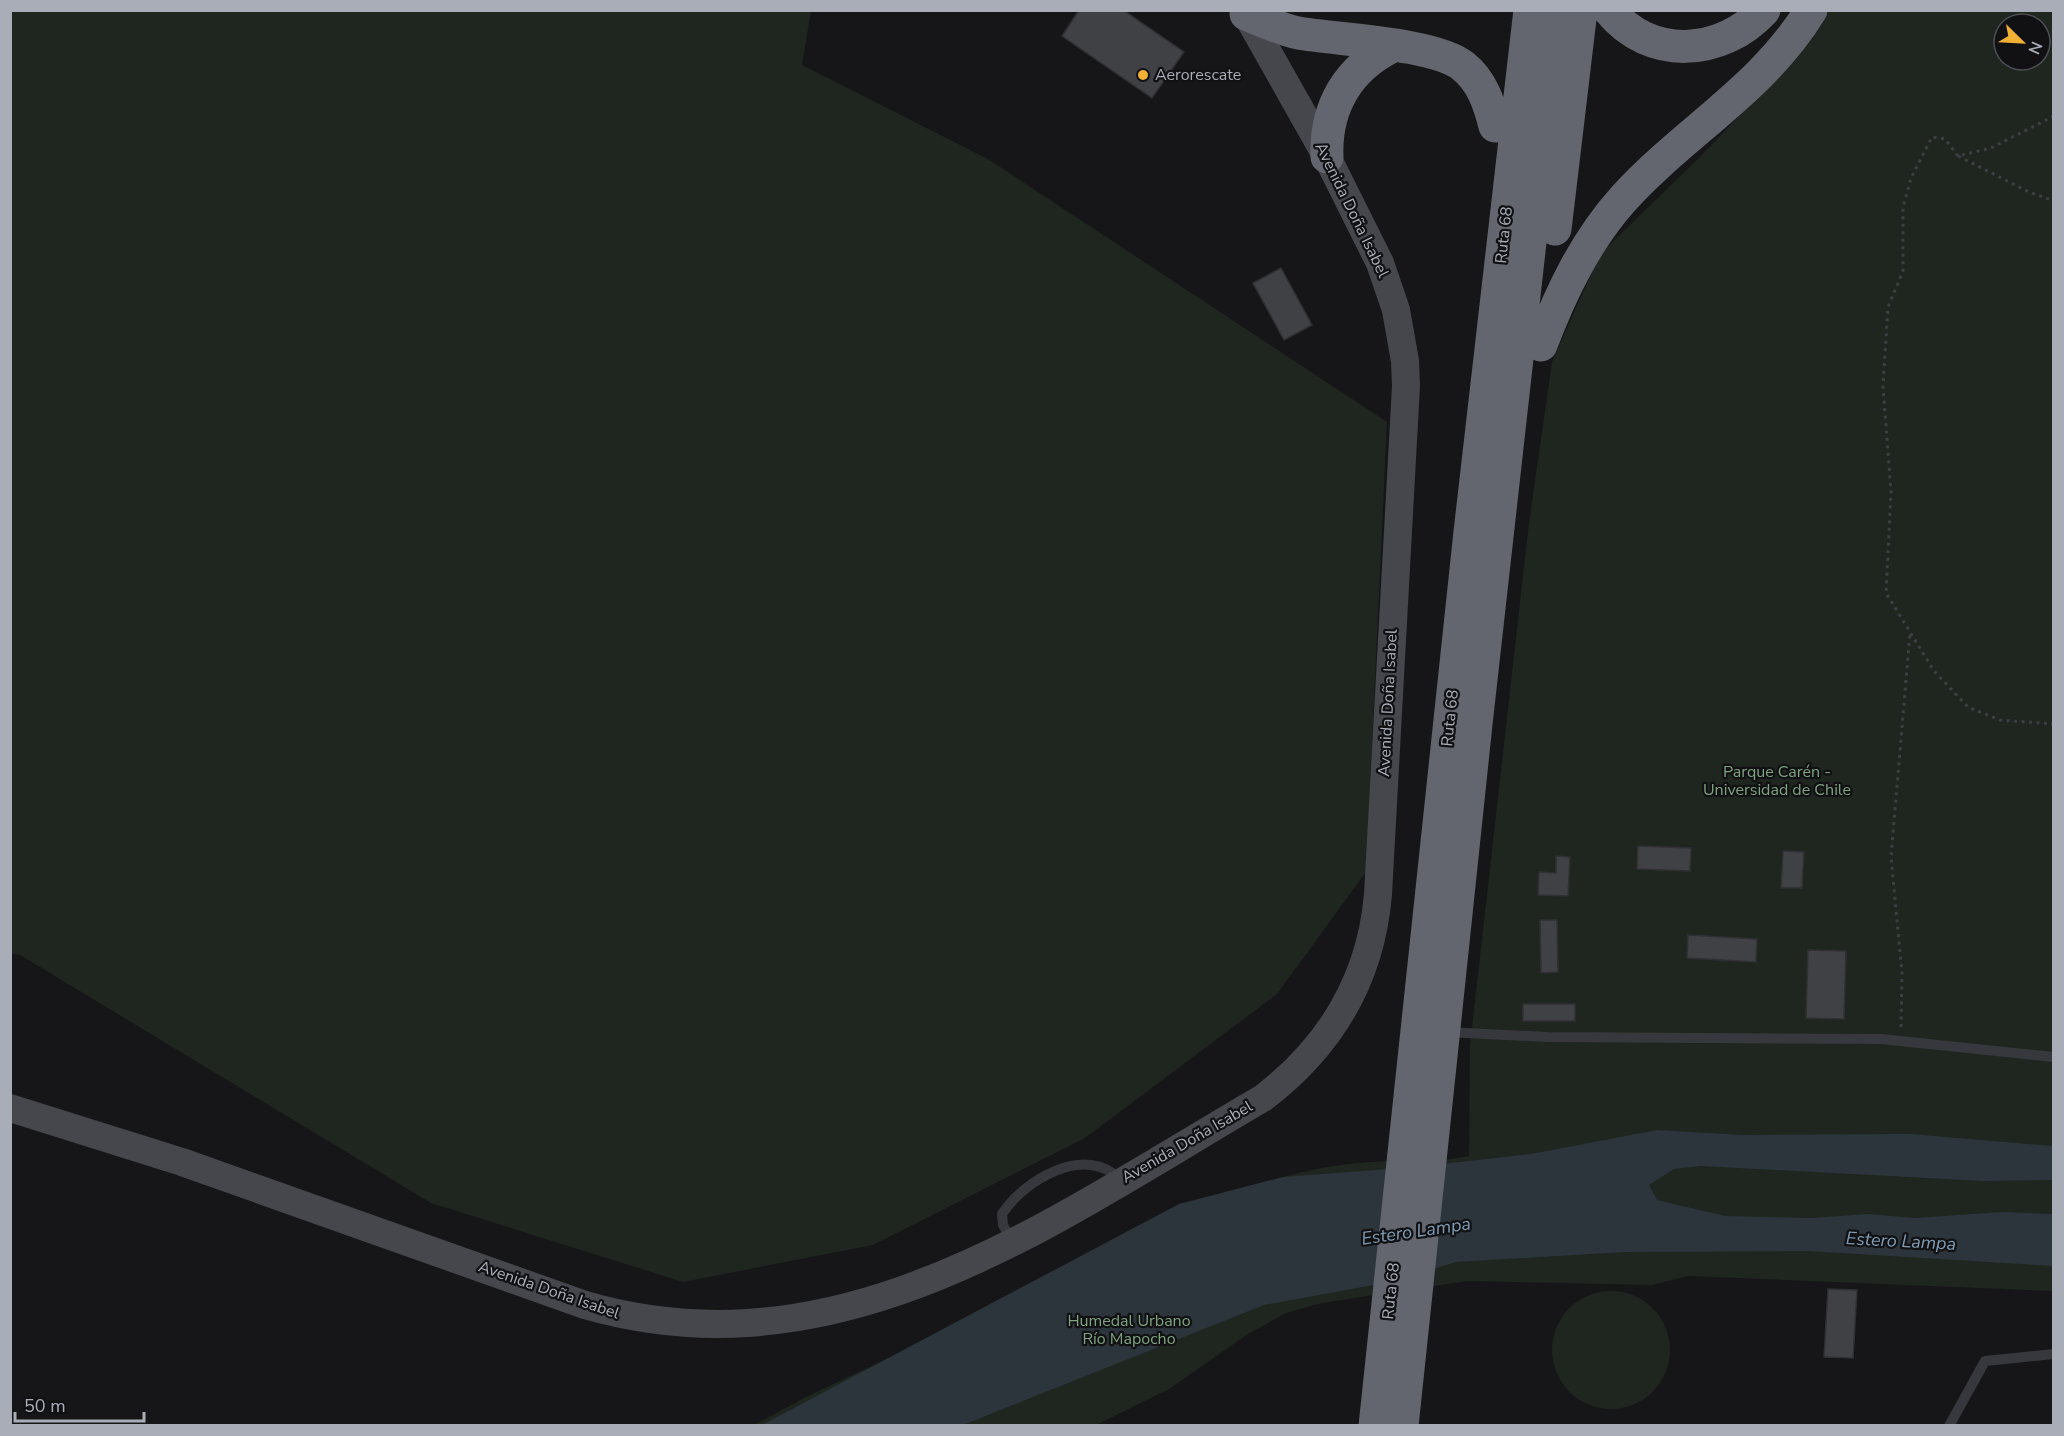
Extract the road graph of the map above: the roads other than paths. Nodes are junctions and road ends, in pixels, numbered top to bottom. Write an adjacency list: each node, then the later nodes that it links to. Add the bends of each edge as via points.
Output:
1 (1508, 10): 10 (highway)
2 (1530, 10): 13 (highway, Ruta 68)
3 (1556, 10): 14 (highway, Ruta 68)
4 (1581, 10): 12 (highway)
5 (1609, 10): 6 (highway, via 1626,27 1648,39 1684,48 1705,46 1729,37)
6 (1764, 10)
7 (1811, 10): 12 (highway, via 1753,84 1640,182 1611,214 1576,267)
8 (1245, 12): 9 (highway, via 1294,32); 11 (street, Avenida Doña Isabel)
9 (1393, 46): 10 (highway, via 1436,52 1465,67 1483,90); 11 (highway, via 1365,63 1344,86 1328,127)
10 (1495, 126): 13 (highway, via 1473,350)
11 (1328, 157): 19 (street, Avenida Doña Isabel, via 1389,286 1405,361 1380,859 1372,937 1348,1003 1303,1065 1263,1098)
12 (1541, 345): 14 (highway, via 1514,560)
13 (1470, 532): 18 (highway, Ruta 68)
14 (1476, 724): 15 (highway, Ruta 68)
15 (1444, 1032): 16 (lane, via 1548,1037 1900,1040); 18 (highway, Ruta 68)
16 (2054, 1057)
17 (10, 1108): 20 (street, Avenida Doña Isabel, via 182,1162 585,1305 649,1321 728,1326 823,1313 939,1276)
18 (1419, 1152): 21 (highway, Ruta 68)
19 (1121, 1180): 20 (street, Avenida Doña Isabel); 20 (lane, via 1111,1170 1089,1164 1073,1165 1041,1178 1013,1198 1002,1214)
20 (1013, 1243)
21 (1399, 1336): 23 (highway, Ruta 68); 24 (highway, Ruta 68)
22 (2054, 1354): 25 (lane, via 1985,1360)
23 (1376, 1425)
24 (1402, 1425)
25 (1949, 1425)

